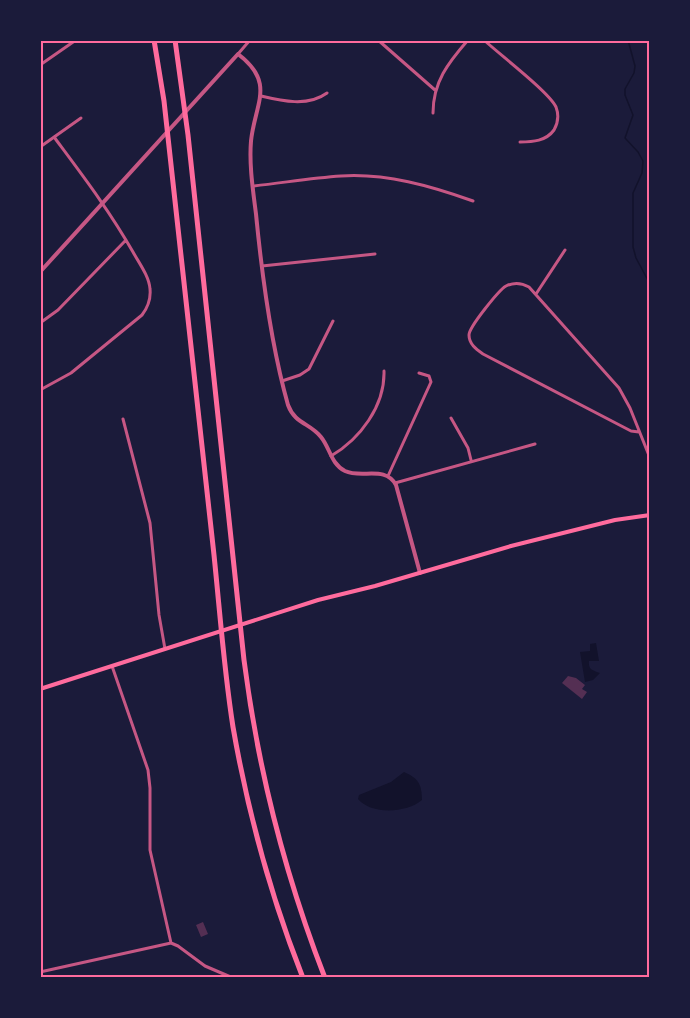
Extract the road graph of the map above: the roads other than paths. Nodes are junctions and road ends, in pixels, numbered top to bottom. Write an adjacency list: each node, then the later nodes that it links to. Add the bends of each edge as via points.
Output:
1 (76, 40): 9 (street)
2 (154, 40): 50 (highway, via 234,729 261,852)
3 (175, 40): 51 (highway, via 253,723 279,843)
4 (250, 40): 8 (street)
5 (378, 40): 10 (street)
6 (468, 40): 10 (street, via 447,66)
7 (484, 40): 16 (street, via 541,90 557,112 551,134 542,140)
8 (238, 54): 12 (street, via 259,77); 20 (street)
9 (40, 64)
10 (435, 90): 13 (street)
11 (327, 93): 12 (street, via 299,102)
12 (261, 96): 18 (street, via 251,138)
13 (433, 112)
14 (81, 118): 15 (street)
15 (54, 137): 17 (street); 20 (street)
16 (520, 142)
17 (40, 147)
18 (253, 186): 19 (street, via 342,176 373,177 412,183); 24 (street)
19 (473, 201)
20 (103, 202): 21 (street); 25 (street)
21 (126, 240): 28 (street, via 58,310); 32 (street, via 150,286 146,309 71,373)
22 (565, 250): 26 (street)
23 (375, 254): 24 (street)
24 (262, 266): 31 (street)
25 (40, 272)
26 (536, 294): 35 (street, via 619,388); 35 (street, via 521,284 503,288 471,327 469,338 473,346)
27 (333, 321): 31 (street, via 309,369)
28 (40, 323)
29 (384, 371): 37 (street, via 380,398 365,426)
30 (419, 373): 40 (street, via 429,376 431,382)
31 (282, 381): 37 (street, via 293,415 321,436)
32 (40, 390)
33 (451, 418): 39 (street)
34 (123, 419): 44 (street, via 150,523)
35 (639, 432): 38 (street)
36 (535, 444): 39 (street)
37 (331, 456): 40 (street, via 336,465 348,472)
38 (650, 458)
39 (471, 460): 41 (street)
40 (388, 476): 41 (street)
41 (395, 483): 43 (street)
42 (650, 515): 43 (main road, via 615,520)
43 (420, 573): 44 (main road, via 318,600)
44 (165, 649): 45 (main road)
45 (112, 666): 46 (main road); 47 (street, via 148,770 150,850)
46 (40, 689)
47 (171, 943): 48 (street); 49 (street, via 205,966)
48 (40, 972)
49 (233, 978)
50 (303, 978)
51 (326, 978)

